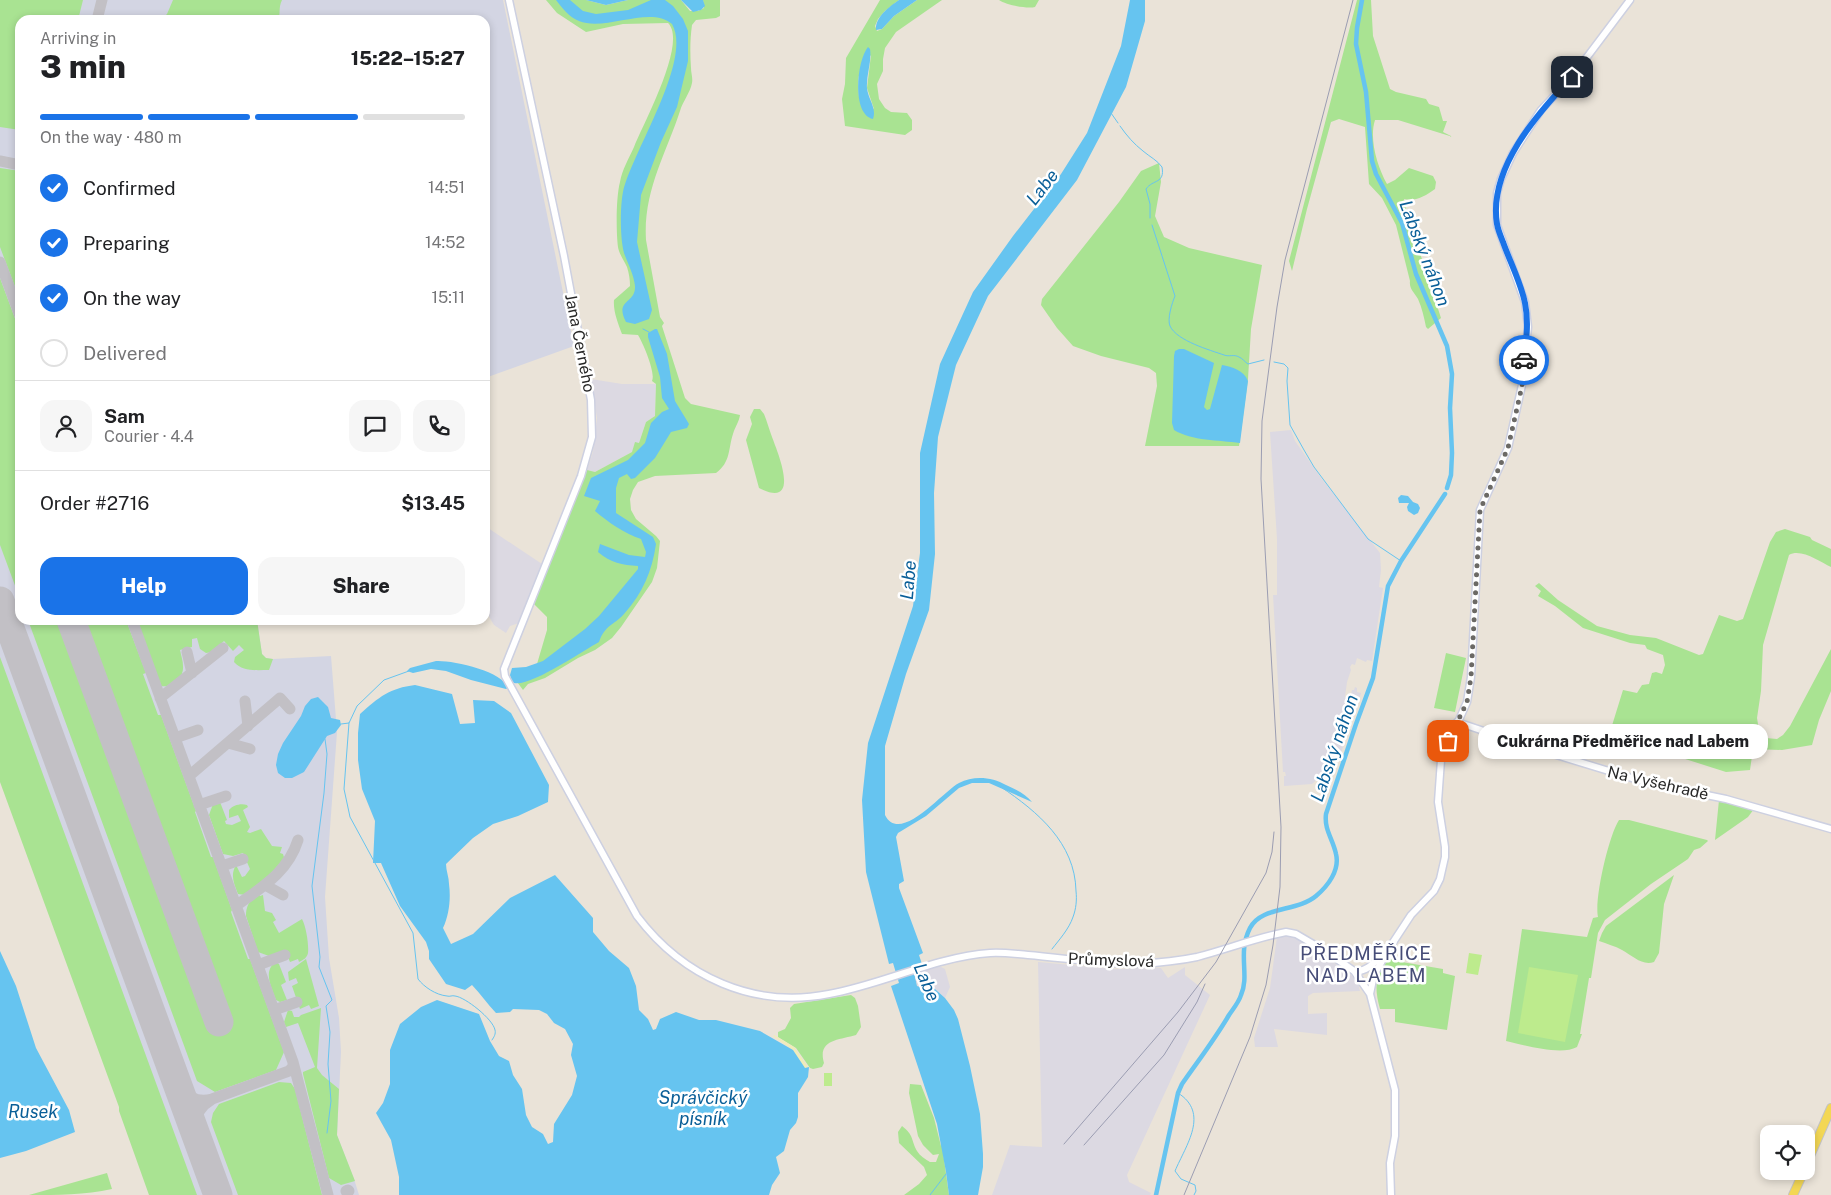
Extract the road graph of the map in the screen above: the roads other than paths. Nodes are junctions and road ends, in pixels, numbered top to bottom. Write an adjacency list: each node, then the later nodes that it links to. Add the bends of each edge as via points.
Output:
1 (509, 0): 3 (street, Jana Černého, via 569,282 593,421 586,462 504,669)
2 (1630, 0): 4 (street, via 1572,77 1541,110 1513,154 1497,193 1497,225 1525,302 1528,327 1522,386 1508,448 1480,510 1471,677 1467,702)
3 (505, 676): 7 (street, Průmyslová, via 649,932 677,958 717,982 770,996 799,998 829,994 956,958 993,952 1146,963 1192,958 1286,932 1296,934)
4 (1457, 722): 5 (street, Na Vyšehradě, via 1648,783 1726,799); 6 (street, via 1441,760 1438,779 1438,810 1445,847 1440,879)
5 (1831, 829)
6 (1390, 947): 7 (street, via 1367,969); 8 (street, via 1374,975)
7 (1354, 970): 8 (street, Průmyslová)
8 (1370, 994): 12 (street, via 1395,1090)
9 (1831, 1108): 10 (main road)
10 (1815, 1144)
11 (1800, 1180): 13 (main road)
12 (1391, 1195)
13 (1793, 1195)

